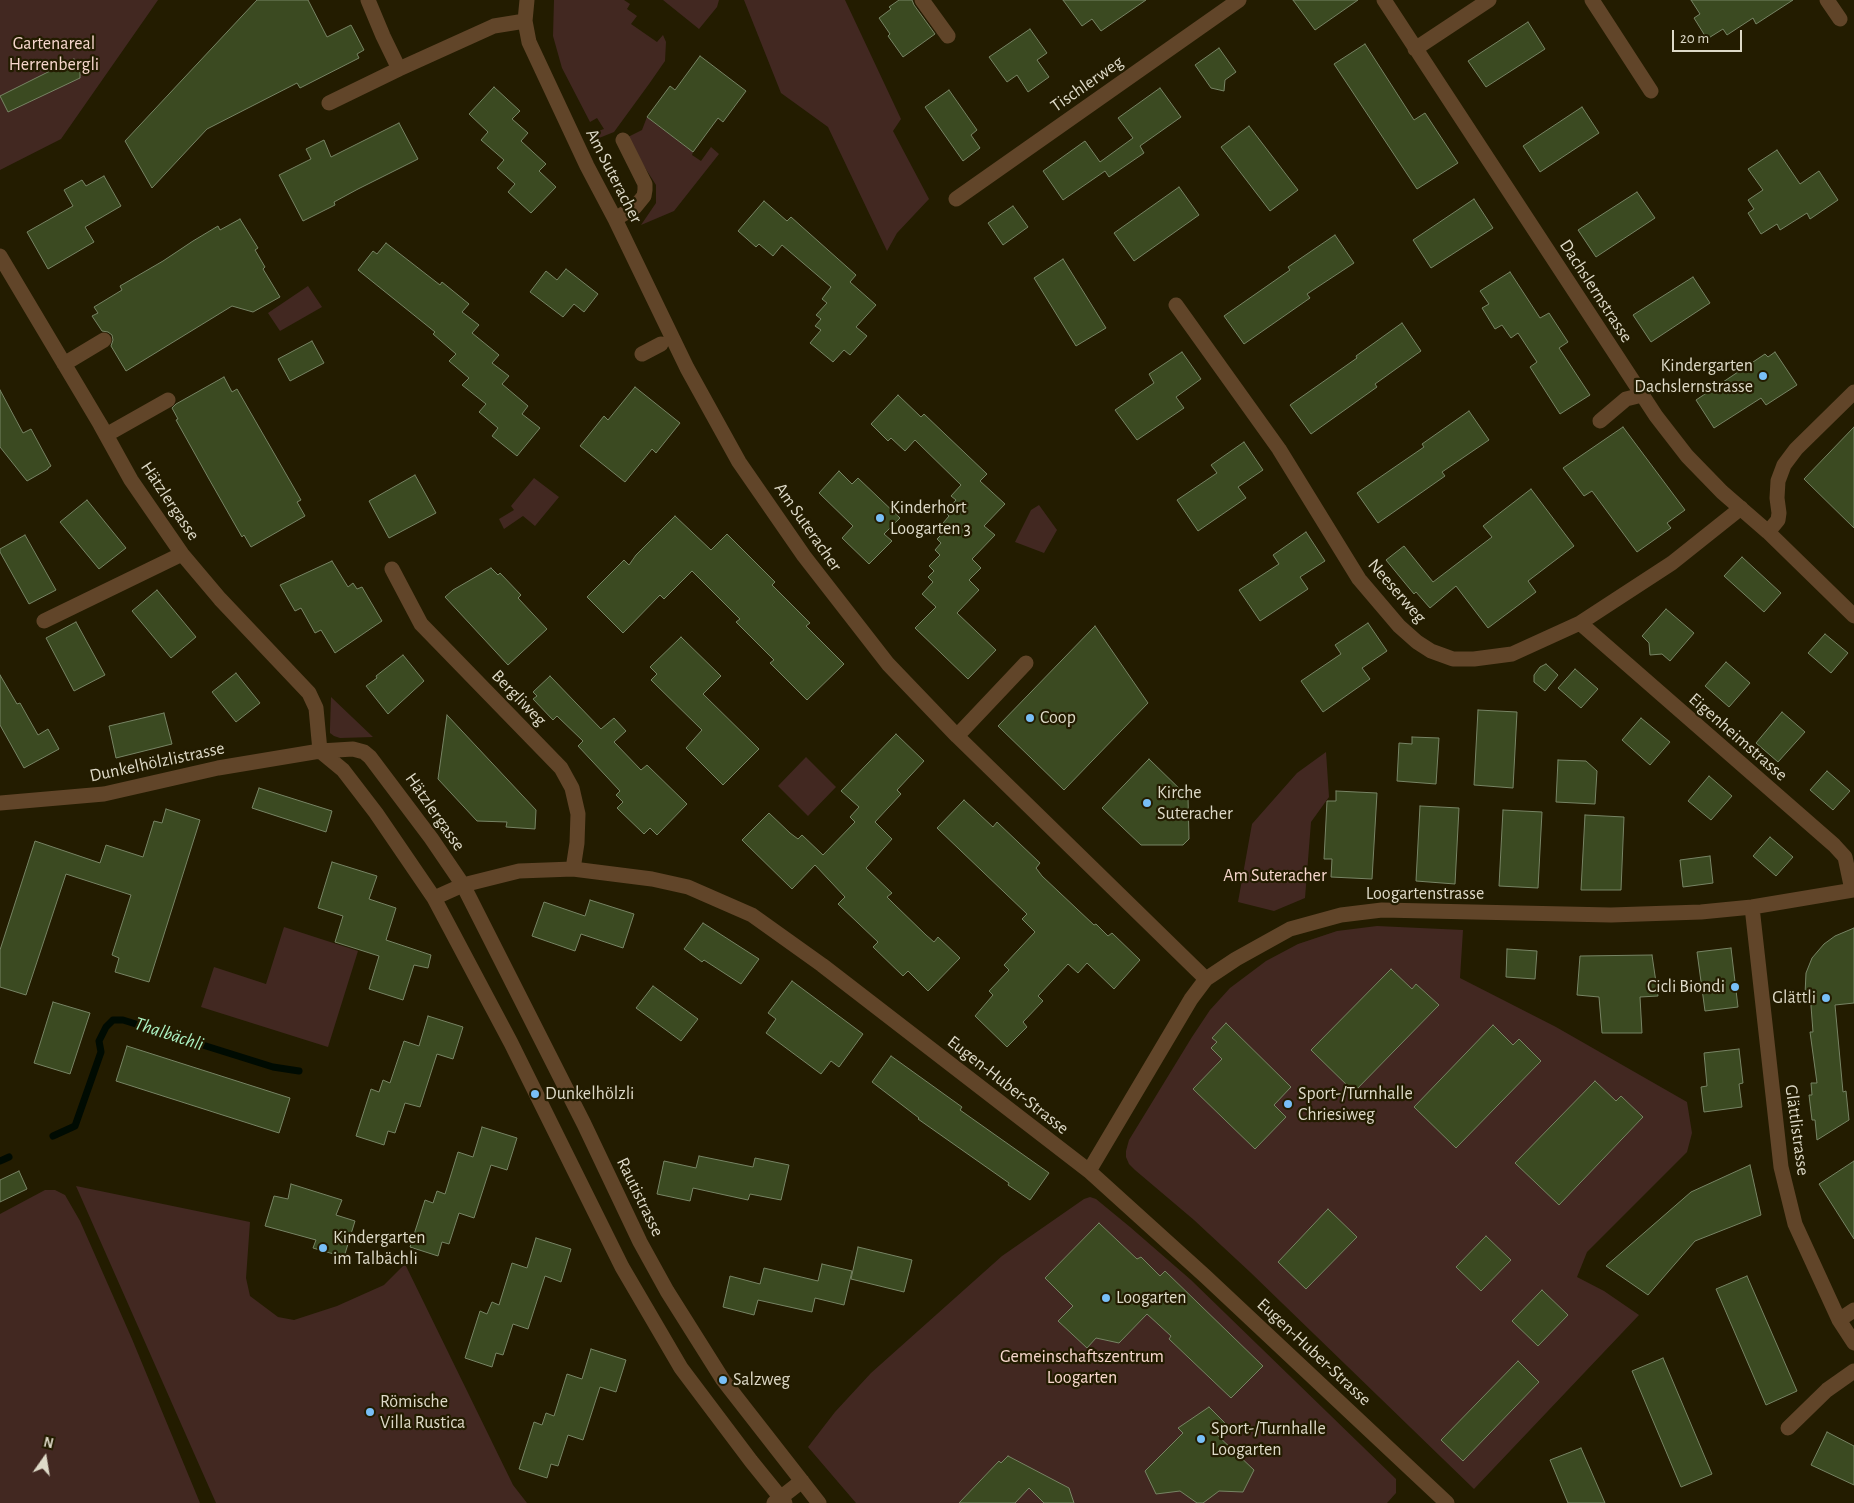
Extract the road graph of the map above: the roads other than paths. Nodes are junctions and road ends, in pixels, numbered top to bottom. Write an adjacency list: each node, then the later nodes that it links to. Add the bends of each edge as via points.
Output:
1 (368, 0): 13 (street)
2 (527, 0): 10 (street, Am Suteracher)
3 (922, 0): 11 (street)
4 (1239, 0): 17 (street, Tischlerweg)
5 (1384, 0): 12 (street, Dachslernstrasse)
6 (1489, 0): 12 (street)
7 (1592, 0): 14 (street)
8 (1827, 0): 9 (street)
9 (1840, 19)
10 (525, 21): 13 (street, via 494,26); 18 (street, Am Suteracher, via 529,42)
11 (948, 36)
12 (1415, 49): 26 (street, Dachslernstrasse)
13 (399, 70): 15 (street)
14 (1651, 91)
15 (329, 103)
16 (623, 140): 18 (street, via 645,190 635,206)
17 (956, 199)
18 (615, 219): 38 (street, Am Suteracher, via 687,368 739,462 804,556 888,664)
19 (0, 256): 24 (street, Hätzlergasse)
20 (1176, 305): 36 (street, Neeserweg, via 1279,448 1359,579 1416,642 1453,659 1492,658 1512,654)
21 (104, 340): 24 (street)
22 (661, 344): 23 (street)
23 (642, 354)
24 (64, 364): 29 (street, Hätzlergasse)
25 (1854, 392): 31 (street, via 1784,465 1778,481 1780,512)
26 (1642, 395): 28 (street, via 1626,399); 30 (street, Dachslernstrasse, via 1688,456)
27 (168, 400): 29 (street)
28 (1600, 421)
29 (106, 435): 32 (street, Hätzlergasse, via 131,480)
30 (1741, 508): 31 (street, Dachslernstrasse); 36 (street, Neeserweg, via 1672,563)
31 (1768, 532): 34 (street, Dachslernstrasse)
32 (182, 554): 35 (street); 39 (street, Hätzlergasse, via 309,693 316,708)
33 (392, 569): 41 (street, Bergliweg, via 421,624 561,768 572,788 578,814)
34 (1854, 616)
35 (44, 621)
36 (1580, 623): 43 (street, Eigenheimstrasse, via 1834,845 1846,857)
37 (1026, 663): 38 (street)
38 (957, 736): 46 (street, Am Suteracher)
39 (320, 751): 40 (street, Dunkelhölzlistrasse, via 218,768 104,794); 42 (street, Hätzlergasse, via 353,749 370,757 432,838); 44 (street, via 343,770 365,798)
40 (0, 803)
41 (573, 869): 42 (street, Eugen-Huber-Strasse, via 519,870); 47 (street, Eugen-Huber-Strasse, via 688,887 752,915 822,965)
42 (463, 885): 44 (street, Eugen-Huber-Strasse); 53 (street, Rautistrasse, via 667,1291 724,1380)
43 (1853, 890): 45 (street, Loogartenstrasse)
44 (434, 898): 54 (street, via 511,1043 622,1267 681,1368)
45 (1752, 907): 46 (street, Loogartenstrasse, via 1611,914 1382,910 1349,914 1290,929 1236,958); 49 (street, Glättlistrasse, via 1781,1167 1795,1224)
46 (1206, 979): 47 (street, Loogartenstrasse)
47 (1089, 1171): 56 (street, Eugen-Huber-Strasse)
48 (1854, 1310): 49 (street)
49 (1839, 1320): 50 (street, Glättlistrasse)
50 (1854, 1343)
51 (1854, 1371): 52 (street, via 1827,1390)
52 (1788, 1428)
53 (802, 1481): 54 (street); 55 (street, Rautistrasse)
54 (780, 1501)
55 (819, 1503)
56 (1448, 1503)

